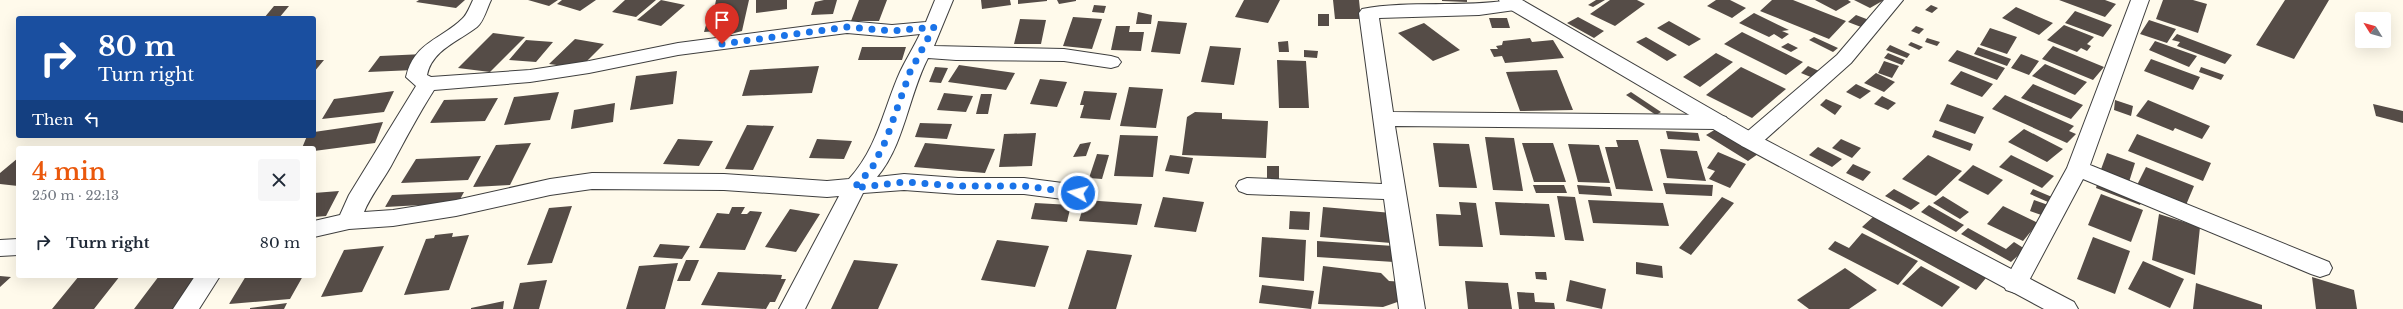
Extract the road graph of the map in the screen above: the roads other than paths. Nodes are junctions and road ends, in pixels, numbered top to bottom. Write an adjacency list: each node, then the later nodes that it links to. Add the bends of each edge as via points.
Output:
1 (482, 0): 9 (street, via 471,22 436,45 418,68 416,77)
2 (944, 0): 6 (street)
3 (1894, 0): 12 (street, via 1844,59)
4 (2140, 0): 13 (street)
5 (1512, 2): 10 (street, via 1492,10 1391,9 1369,13); 11 (street)
6 (934, 27): 7 (street); 9 (street, via 892,31 847,27 678,49 589,68 530,76)
7 (922, 51): 8 (street, via 956,54 1064,55); 15 (street, via 910,72 886,140 872,168)
8 (1111, 62)
9 (427, 84): 18 (street, via 360,195)
10 (1383, 119): 11 (street); 16 (street)
11 (1718, 122): 12 (street)
12 (1750, 141): 24 (street)
13 (2078, 168): 22 (street); 24 (street)
14 (1247, 186): 16 (street)
15 (854, 188): 17 (street, via 904,182 958,186 1024,186); 18 (street, via 827,189 724,182 592,181 550,187 456,208 393,218); 26 (street)
16 (1394, 192): 27 (street)
17 (1078, 193)
18 (349, 221): 19 (street)
19 (316, 229)
20 (16, 247): 21 (street)
21 (0, 248)
22 (2320, 268)
23 (207, 278): 25 (street)
24 (2015, 284): 28 (street)
25 (186, 309)
26 (792, 309)
27 (1412, 309)
28 (2065, 309)

